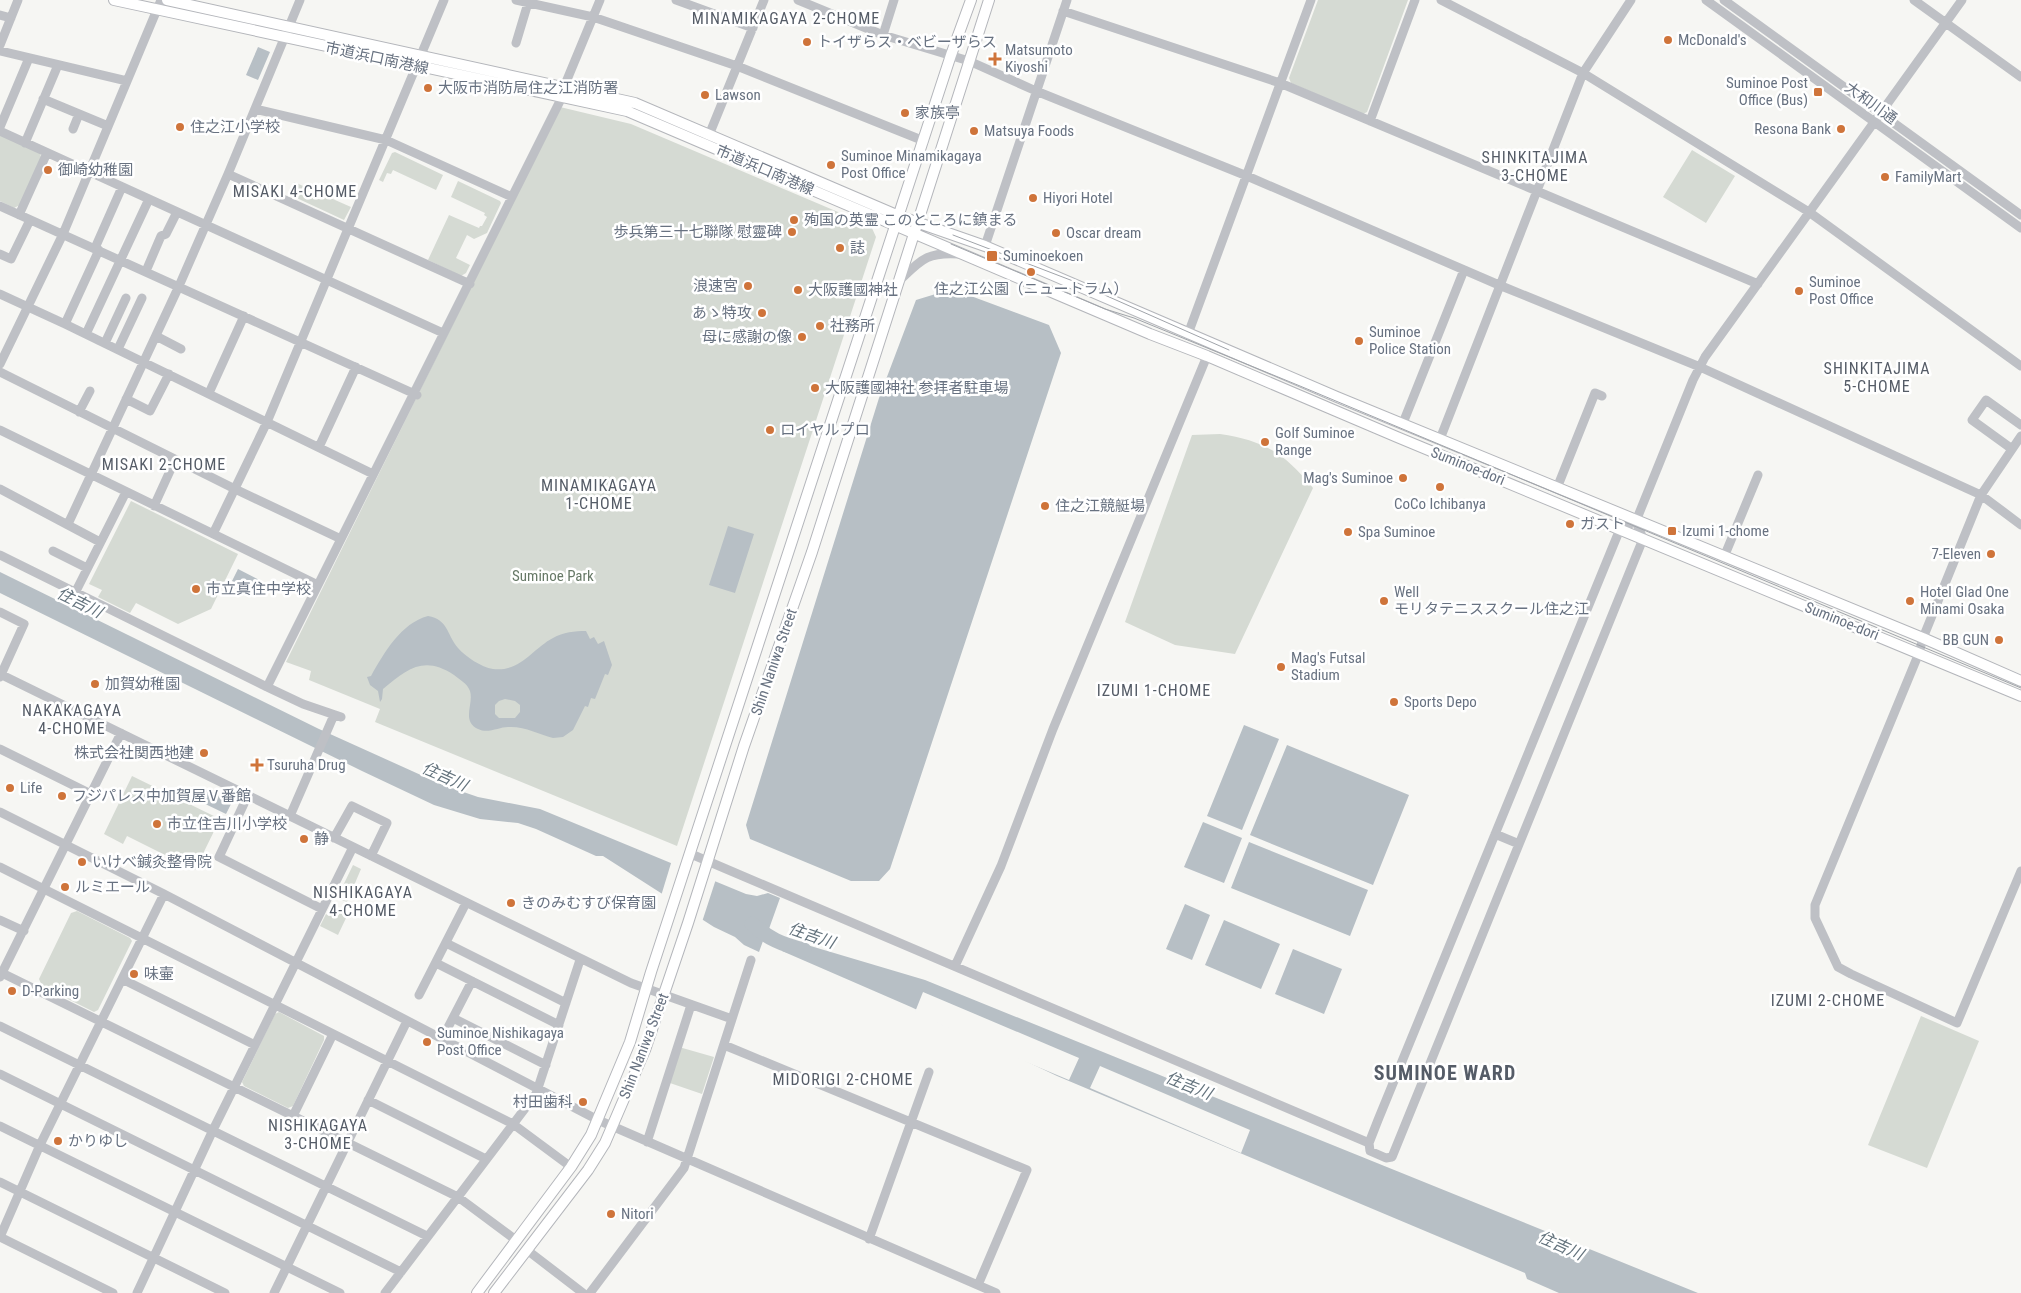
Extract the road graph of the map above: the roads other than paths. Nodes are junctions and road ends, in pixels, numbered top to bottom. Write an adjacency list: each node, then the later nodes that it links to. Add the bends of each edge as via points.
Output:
1 (18, 0): 28 (street)
2 (114, 0): 24 (main road, 市道浜口南港線)
3 (167, 0): 30 (main road, 市道浜口南港線)
4 (300, 0): 30 (street)
5 (444, 0): 38 (street)
6 (516, 0): 23 (street)
7 (600, 0): 27 (street)
8 (676, 0): 31 (street)
9 (764, 0): 31 (street)
10 (798, 0): 32 (street)
11 (894, 0): 32 (street)
12 (971, 0): 37 (main road, Shin Naniwa Street)
13 (989, 0): 40 (main road, Shin Naniwa Street)
14 (1067, 0): 25 (street)
15 (1311, 0): 47 (street)
16 (1415, 0): 54 (street)
17 (1440, 0): 44 (street)
18 (1631, 0): 44 (street)
19 (1706, 0): 55 (street, 大和川通)
20 (1724, 0): 52 (street, 大和川通)
21 (1914, 0): 29 (street)
22 (1962, 0): 29 (street)
23 (528, 3): 27 (street); 34 (street)
24 (159, 5): 33 (main road, 市道浜口南港線); 46 (street)
25 (1063, 12): 47 (street); 48 (street)
26 (0, 15): 28 (street)
27 (593, 17): 42 (street); 49 (street)
28 (11, 18): 35 (street)
29 (1946, 22): 45 (street); 52 (street)
30 (288, 27): 33 (street); 38 (main road, 市道浜口南港線)
31 (753, 28): 42 (street)
32 (882, 36): 37 (street)
33 (284, 38): 43 (main road, 市道浜口南港線); 51 (street)
34 (516, 43)
35 (0, 45)
36 (0, 51): 39 (street)
37 (951, 55): 40 (street); 62 (main road, Shin Naniwa Street)
38 (422, 56): 43 (street); 49 (main road, 市道浜口南港線)
39 (29, 58): 41 (street); 57 (street)
40 (969, 61): 48 (street); 79 (main road, Shin Naniwa Street)
41 (58, 65): 46 (street); 50 (street)
42 (737, 66): 61 (street); 62 (street)
43 (417, 67): 49 (main road, 市道浜口南港線); 60 (street)
44 (1583, 73): 69 (street); 74 (street)
45 (2021, 77)
46 (127, 81): 56 (street)
47 (1280, 83): 54 (street); 67 (street)
48 (1036, 91): 67 (street); 85 (street)
49 (563, 92): 61 (main road, 市道浜口南港線); 70 (street)
50 (44, 99): 53 (street); 63 (street)
51 (255, 109): 60 (street); 66 (street)
52 (1880, 113): 55 (street); 76 (street, 大和川通)
53 (79, 114): 56 (street); 58 (street)
54 (1370, 121): 69 (street)
55 (1874, 122): 74 (street); 81 (street, 大和川通)
56 (108, 126): 65 (street)
57 (0, 127)
58 (73, 128)
59 (0, 131): 63 (street)
60 (386, 140): 70 (street); 82 (street)
61 (707, 140): 78 (main road, 市道浜口南港線)
62 (924, 142): 78 (main road, Shin Naniwa Street)
63 (25, 143): 64 (street)
64 (47, 153): 65 (street); 75 (street)
65 (89, 172): 68 (street); 83 (street)
66 (228, 174): 80 (street); 82 (street)
67 (1247, 176): 90 (street); 106 (street)
68 (122, 187): 71 (street); 86 (street)
69 (1538, 190): 95 (street); 96 (street)
70 (512, 197): 94 (street)
71 (149, 199): 73 (street); 89 (street)
72 (0, 206): 75 (street)
73 (178, 212): 80 (street); 91 (street, via 166,234 161,236)
74 (1809, 212): 95 (street); 115 (street)
75 (19, 215): 77 (street)
76 (2021, 215)
77 (30, 220): 83 (street); 87 (street, via 12,260)
78 (898, 221): 79 (main road, 市道浜口南港線); 84 (main road, 市道浜口南港線); 178 (main road, Shin Naniwa Street)
79 (918, 222): 84 (main road, Shin Naniwa Street); 85 (main road, Suminoe-dori)
80 (206, 225): 92 (street); 97 (street)
81 (2021, 228)
82 (348, 229): 92 (street); 94 (street)
83 (64, 234): 86 (street); 100 (street)
84 (915, 235): 88 (main road, Suminoe-dori); 93 (main road, Shin Naniwa Street)
85 (985, 246): 106 (main road, Suminoe-dori)
86 (97, 249): 89 (street); 103 (street)
87 (0, 254)
88 (962, 254): 93 (street, via 942,253 923,258); 112 (main road, Suminoe-dori)
89 (120, 260): 91 (street); 105 (street)
90 (1464, 270): 96 (street); 127 (street)
91 (146, 271): 97 (street)
92 (327, 280): 104 (street); 108 (street)
93 (900, 280): 179 (main road, Shin Naniwa Street)
94 (470, 284): 104 (street)
95 (1758, 284): 117 (street)
96 (1499, 285): 117 (street); 132 (street)
97 (179, 286): 102 (street); 107 (street)
98 (0, 294): 100 (street)
99 (142, 298): 101 (street)
100 (28, 307): 103 (street); 114 (street)
101 (135, 312): 109 (street, via 124,302); 111 (street)
102 (244, 316): 108 (street); 121 (street)
103 (65, 324): 105 (street)
104 (443, 333): 122 (street)
105 (86, 334): 109 (street)
106 (1188, 334): 127 (main road, Suminoe-dori)
107 (156, 336): 110 (street); 113 (street)
108 (301, 342): 116 (street); 126 (street)
109 (105, 343): 111 (street)
110 (181, 348)
111 (118, 349): 113 (street)
112 (1207, 356): 148 (main road, Suminoe-dori); 194 (street, via 1056,720 1002,866)
113 (143, 362): 119 (street); 124 (street)
114 (0, 364)
115 (2021, 366)
116 (356, 367): 122 (street); 133 (street)
117 (1700, 367): 143 (street); 145 (street)
118 (0, 372): 125 (street)
119 (169, 374): 121 (street); 124 (street, via 150,411)
120 (90, 391): 125 (street)
121 (209, 394): 126 (street)
122 (416, 395): 136 (street)
123 (1602, 396): 139 (street, via 1595,393)
124 (126, 400): 129 (street)
125 (79, 412): 129 (street)
126 (267, 422): 133 (street); 141 (street)
127 (1403, 423): 132 (main road, Suminoe-dori)
128 (2021, 425): 134 (street, via 1986,400 1972,420)
129 (112, 429): 135 (street); 137 (street)
130 (0, 430): 137 (street)
131 (2021, 436): 134 (street)
132 (1440, 439): 139 (main road, Suminoe-dori)
133 (319, 448): 136 (street)
134 (2012, 449): 143 (street)
135 (175, 460): 141 (street); 144 (street)
136 (373, 474): 150 (street)
137 (91, 475): 142 (street); 146 (street)
138 (1758, 475): 155 (street)
139 (1557, 488): 145 (main road, Suminoe-dori)
140 (0, 489): 146 (street)
141 (235, 489): 149 (street); 150 (street)
142 (126, 492): 144 (street); 152 (street)
143 (1981, 496): 147 (street); 160 (street)
144 (154, 506): 149 (street)
145 (1636, 521): 148 (street); 151 (street); 155 (main road, Suminoe-dori)
146 (68, 524): 152 (street)
147 (2021, 525)
148 (1620, 529): 151 (main road, Suminoe-dori); 172 (street)
149 (213, 534): 157 (street)
150 (341, 539): 157 (street)
151 (1643, 539): 161 (main road, Suminoe-dori); 174 (street)
152 (100, 542): 156 (street)
153 (53, 551): 156 (street)
154 (0, 555): 158 (street)
155 (1724, 557): 160 (main road, Suminoe-dori)
156 (87, 568): 158 (street)
157 (318, 585): 164 (street)
158 (75, 593): 164 (street)
159 (0, 612): 162 (street, via 24,624)
160 (1923, 638): 161 (street); 163 (main road, Suminoe-dori)
161 (1920, 653): 165 (main road, Suminoe-dori); 181 (street, via 1815,905 1815,918 1838,966 1957,1023)
162 (0, 675): 166 (street)
163 (2021, 681)
164 (267, 688): 171 (street, via 336,717)
165 (2021, 696)
166 (121, 733): 168 (street); 169 (street)
167 (0, 749): 168 (street)
168 (91, 794): 175 (street)
169 (248, 795): 171 (street); 185 (street, via 219,857)
170 (0, 812): 175 (street)
171 (290, 816): 173 (street)
172 (1494, 834): 174 (street); 232 (street)
173 (334, 838): 176 (street); 177 (street, via 352,806 387,823)
174 (1519, 844): 232 (street, via 1392,1157 1370,1152)
175 (66, 845): 182 (street); 183 (street)
176 (353, 847): 177 (street); 185 (street)
177 (372, 856): 184 (street)
178 (689, 859): 179 (street); 198 (main road, Shin Naniwa Street)
179 (707, 865): 194 (street); 200 (main road, Shin Naniwa Street)
180 (0, 867): 182 (street)
181 (2021, 871)
182 (44, 889): 187 (street); 188 (street)
183 (164, 894): 188 (street); 192 (street)
184 (466, 903): 189 (street); 190 (street)
185 (322, 909): 192 (street)
186 (0, 920): 187 (street)
187 (24, 931): 195 (street)
188 (142, 939): 196 (street); 202 (street)
189 (446, 943): 193 (street); 201 (street)
190 (580, 960): 198 (street); 201 (street)
191 (752, 960): 205 (street)
192 (295, 963): 202 (street); 207 (street)
193 (436, 963): 197 (street); 199 (street)
194 (955, 966): 232 (street)
195 (1, 974): 206 (street)
196 (122, 979): 206 (street); 212 (street)
197 (472, 981): 204 (street); 208 (street)
198 (646, 990): 200 (street); 224 (main road, Shin Naniwa Street, via 630,1042)
199 (419, 995)
200 (662, 996): 203 (street); 228 (main road, Shin Naniwa Street, via 645,1050)
201 (566, 1003): 208 (street)
202 (275, 1005): 210 (street); 212 (street)
203 (691, 1005): 205 (street); 231 (street)
204 (453, 1018): 211 (street); 216 (street)
205 (732, 1019): 213 (street)
206 (101, 1021): 215 (street); 219 (street)
207 (407, 1021): 211 (street); 214 (street)
208 (559, 1025): 216 (street)
209 (0, 1026): 215 (street)
210 (333, 1034): 214 (street); 223 (street)
211 (442, 1038): 220 (street)
212 (255, 1045): 219 (street)
213 (724, 1045): 225 (street); 235 (street)
214 (387, 1062): 221 (street); 226 (street)
215 (79, 1064): 222 (street); 229 (street)
216 (546, 1065): 220 (street)
217 (928, 1072): 225 (street)
218 (0, 1074): 222 (street)
219 (234, 1087): 223 (street); 229 (street)
220 (538, 1088): 224 (street); 226 (street)
221 (368, 1100): 230 (street); 234 (street)
222 (60, 1104): 233 (street); 237 (street)
223 (293, 1116): 230 (street)
224 (598, 1120): 228 (street); 236 (main road, Shin Naniwa Street)
225 (911, 1121): 246 (street); 252 (street, via 1027,1170)
226 (513, 1124): 234 (street); 236 (street)
227 (0, 1126): 233 (street)
228 (612, 1127): 231 (street); 248 (main road, Shin Naniwa Street, via 588,1170)
229 (213, 1130): 237 (street); 239 (street)
230 (347, 1142): 239 (street); 241 (street)
231 (647, 1142): 235 (street)
232 (1369, 1143)
233 (40, 1145): 240 (street); 242 (street)
234 (486, 1159): 241 (street)
235 (687, 1159): 246 (street); 262 (street, via 684,1168)
236 (571, 1167): 247 (main road, Shin Naniwa Street)
237 (194, 1170): 242 (street); 243 (street)
238 (0, 1182): 240 (street)
239 (325, 1187): 243 (street); 244 (street)
240 (20, 1192): 245 (street); 249 (street)
241 (458, 1197): 244 (street); 247 (street)
242 (174, 1211): 249 (street); 250 (street)
243 (307, 1225): 250 (street); 251 (street)
244 (427, 1236): 251 (street)
245 (0, 1237): 253 (street)
246 (869, 1239): 252 (street)
247 (516, 1240): 259 (main road, Shin Naniwa Street)
248 (527, 1250): 260 (main road, Shin Naniwa Street); 261 (street)
249 (153, 1257): 254 (street); 255 (street)
250 (286, 1266): 256 (street); 257 (street)
251 (401, 1272): 258 (street)
252 (978, 1285): 263 (street)
253 (113, 1293)
254 (137, 1293)
255 (225, 1293)
256 (274, 1293)
257 (340, 1293)
258 (385, 1293)
259 (477, 1293)
260 (494, 1293)
261 (584, 1293)
262 (590, 1293)
263 (996, 1293)

